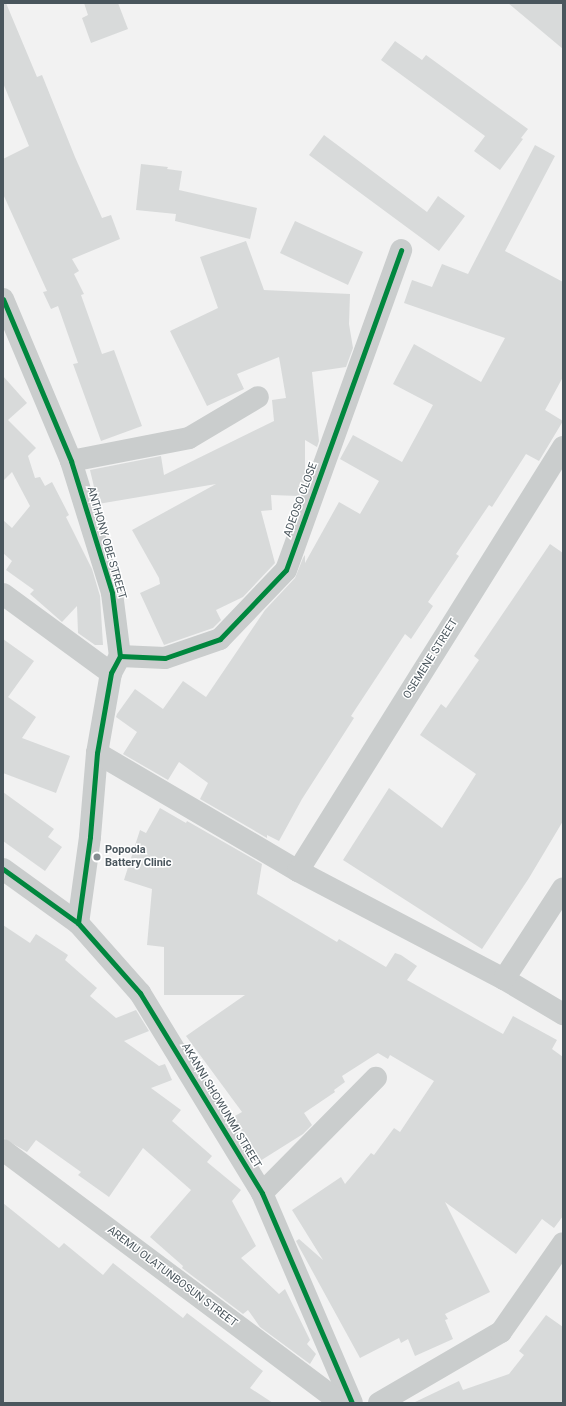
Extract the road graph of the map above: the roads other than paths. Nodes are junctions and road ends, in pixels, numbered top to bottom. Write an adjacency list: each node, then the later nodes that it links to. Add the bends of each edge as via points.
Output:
1 (401, 250): 7 (street, ADEOSO CLOSE, via 286,570 220,639 165,658)
2 (3, 299): 5 (street, ANTHONY OBE STREET)
3 (258, 397): 5 (street, via 189,438)
4 (563, 448): 10 (street, OSEMENE STREET)
5 (71, 461): 7 (street, ANTHONY OBE STREET, via 112,593)
6 (3, 594): 7 (street)
7 (115, 664): 8 (street, ANTHONY OBE STREET)
8 (97, 753): 10 (street); 12 (street, ANTHONY OBE STREET, via 90,837)
9 (3, 869): 12 (street, AKANNI SHOWUNMI STREET)
10 (298, 872): 13 (street)
11 (563, 888): 13 (street)
12 (78, 923): 17 (street, AKANNI SHOWUNMI STREET, via 140,993)
13 (504, 979): 14 (street)
14 (563, 1014)
15 (376, 1078): 17 (street)
16 (3, 1150): 19 (street, AREMU OLATUNBOSUN STREET)
17 (262, 1194): 20 (street, AKANNI SHOWUNMI STREET)
18 (563, 1243): 21 (street, via 501,1332)
19 (341, 1403)
20 (352, 1403)
21 (379, 1403)

